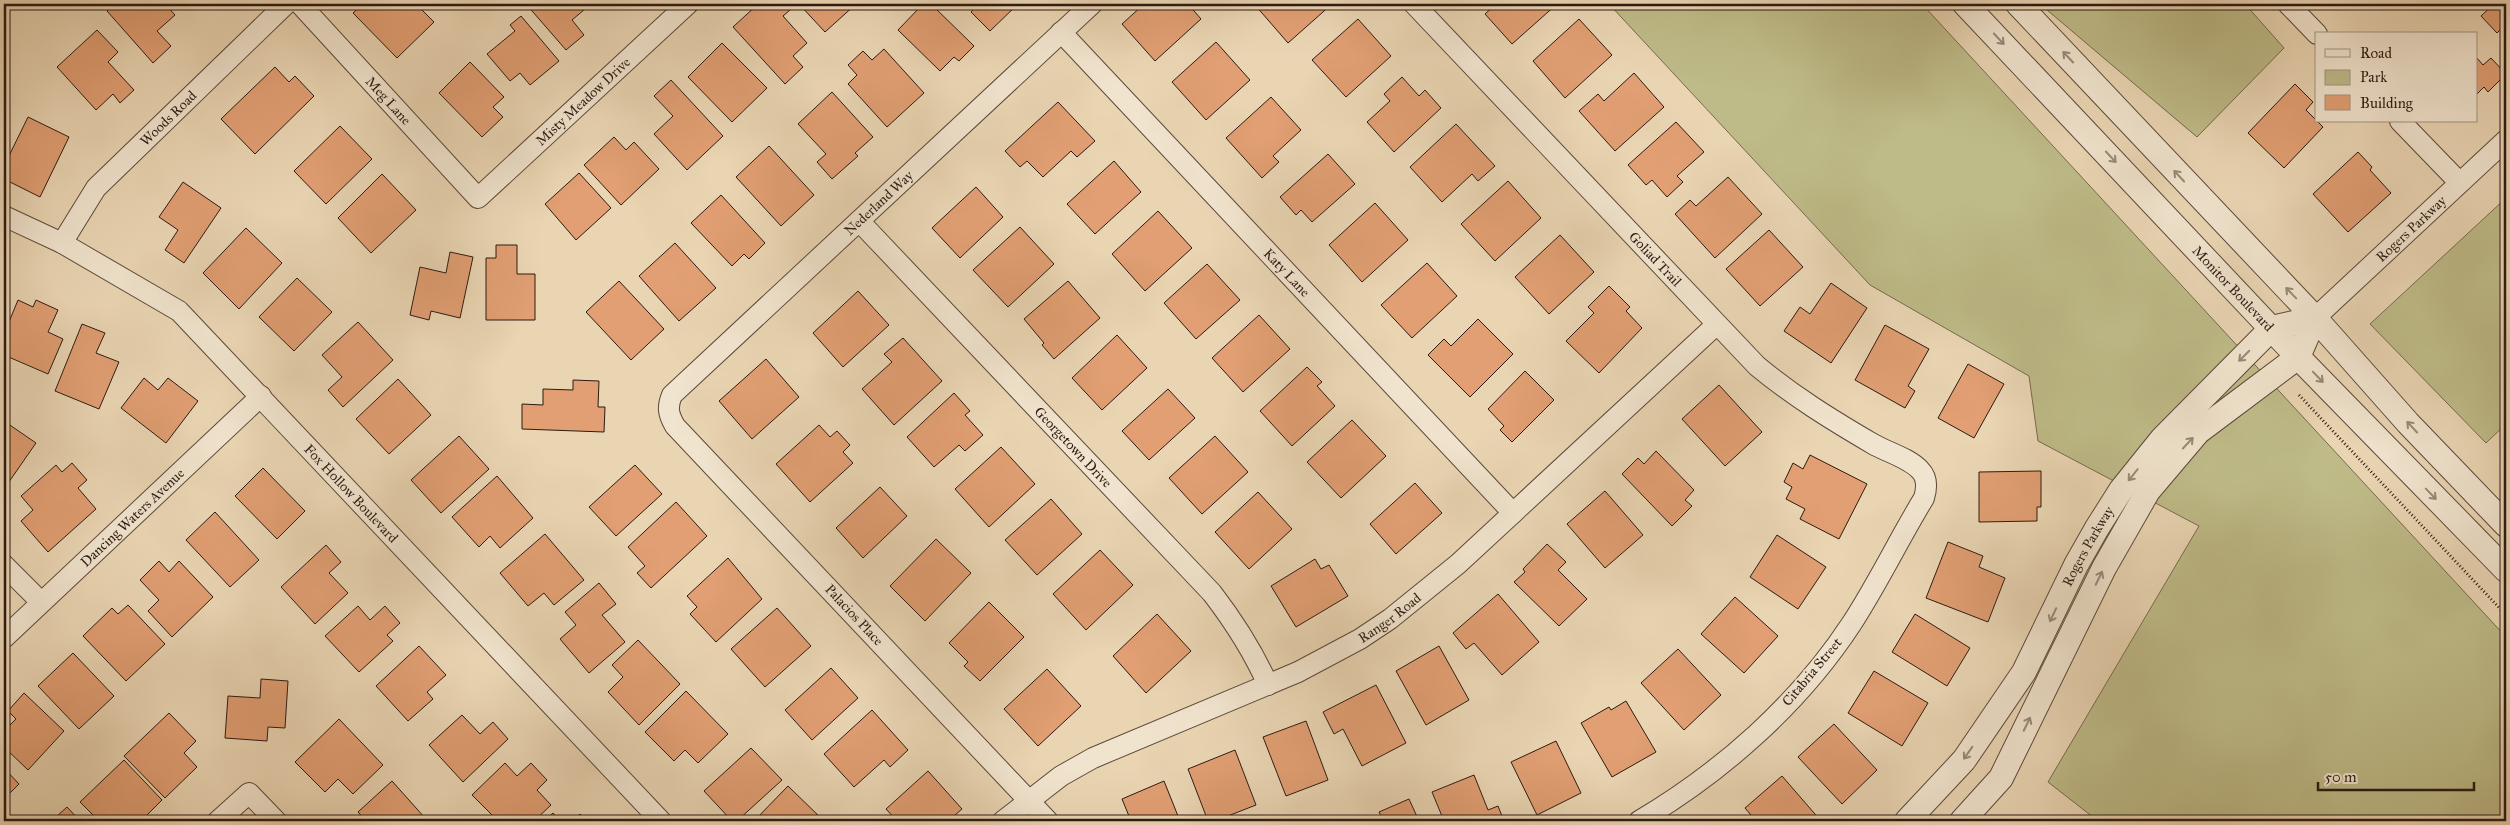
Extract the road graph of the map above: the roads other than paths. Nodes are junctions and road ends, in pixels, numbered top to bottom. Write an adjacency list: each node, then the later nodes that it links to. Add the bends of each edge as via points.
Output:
1 (286, 4): 17 (street, Woods Road, via 96,188)
2 (300, 4): 14 (street, Meg Lane)
3 (688, 4): 14 (street, Misty Meadow Drive)
4 (1092, 4): 9 (street, Nederland Way)
5 (1414, 4): 19 (street, Goliad Trail)
6 (1965, 4): 20 (street, Monitor Boulevard, one-way to 20)
7 (2018, 4): 18 (street, one-way to 7)
8 (2288, 4): 10 (street)
9 (1061, 32): 16 (street, Nederland Way); 25 (street, Katy Lane)
10 (2315, 32)
11 (2401, 122): 13 (street)
12 (2506, 140): 13 (street, Rogers Parkway)
13 (2458, 182): 18 (street, Rogers Parkway)
14 (478, 198)
15 (4, 216): 17 (street, Fox Hollow Boulevard)
16 (860, 222): 23 (street, Nederland Way, via 672,395); 31 (street, Georgetown Drive, via 1212,593 1253,651)
17 (62, 243): 22 (street, Fox Hollow Boulevard, via 179,311)
18 (2315, 318): 20 (street); 21 (street, Rogers Parkway); 26 (street, one-way to 18, via 2408,423)
19 (1716, 325): 24 (street, Goliad Trail, via 1782,387 1826,416 1919,468); 25 (street, Ranger Road)
20 (2272, 328): 21 (street, Monitor Boulevard); 39 (street, Rogers Parkway, one-way to 39, via 2162,439 2121,490 2076,565 2024,672 1964,760)
21 (2298, 357): 28 (street, Monitor Boulevard, one-way to 28); 40 (street, Rogers Parkway, one-way to 21, via 2001,778 2104,568 2148,491 2198,432)
22 (261, 396): 29 (street, Dancing Waters Avenue); 35 (street, Fox Hollow Boulevard)
23 (668, 405): 32 (street, Palacios Place, via 669,416 675,426)
24 (1926, 477): 38 (street, Citabria Street, via 1924,498 1882,574 1851,625 1810,678 1740,748 1703,779)
25 (1513, 514): 31 (street, Ranger Road, via 1458,564 1390,618 1326,659)
26 (2506, 525)
27 (4, 565): 29 (street)
28 (2506, 570)
29 (41, 602): 30 (street, Dancing Waters Avenue)
30 (4, 638)
31 (1268, 685): 32 (street, Ranger Road, via 1094,758 1061,776)
32 (1029, 801): 36 (street, Ranger Road); 37 (street, Palacios Place)
33 (218, 821): 34 (street, via 249,793)
34 (276, 821)
35 (661, 821)
36 (1003, 821)
37 (1048, 821)
38 (1640, 821)
39 (1907, 821)
40 (1962, 821)

